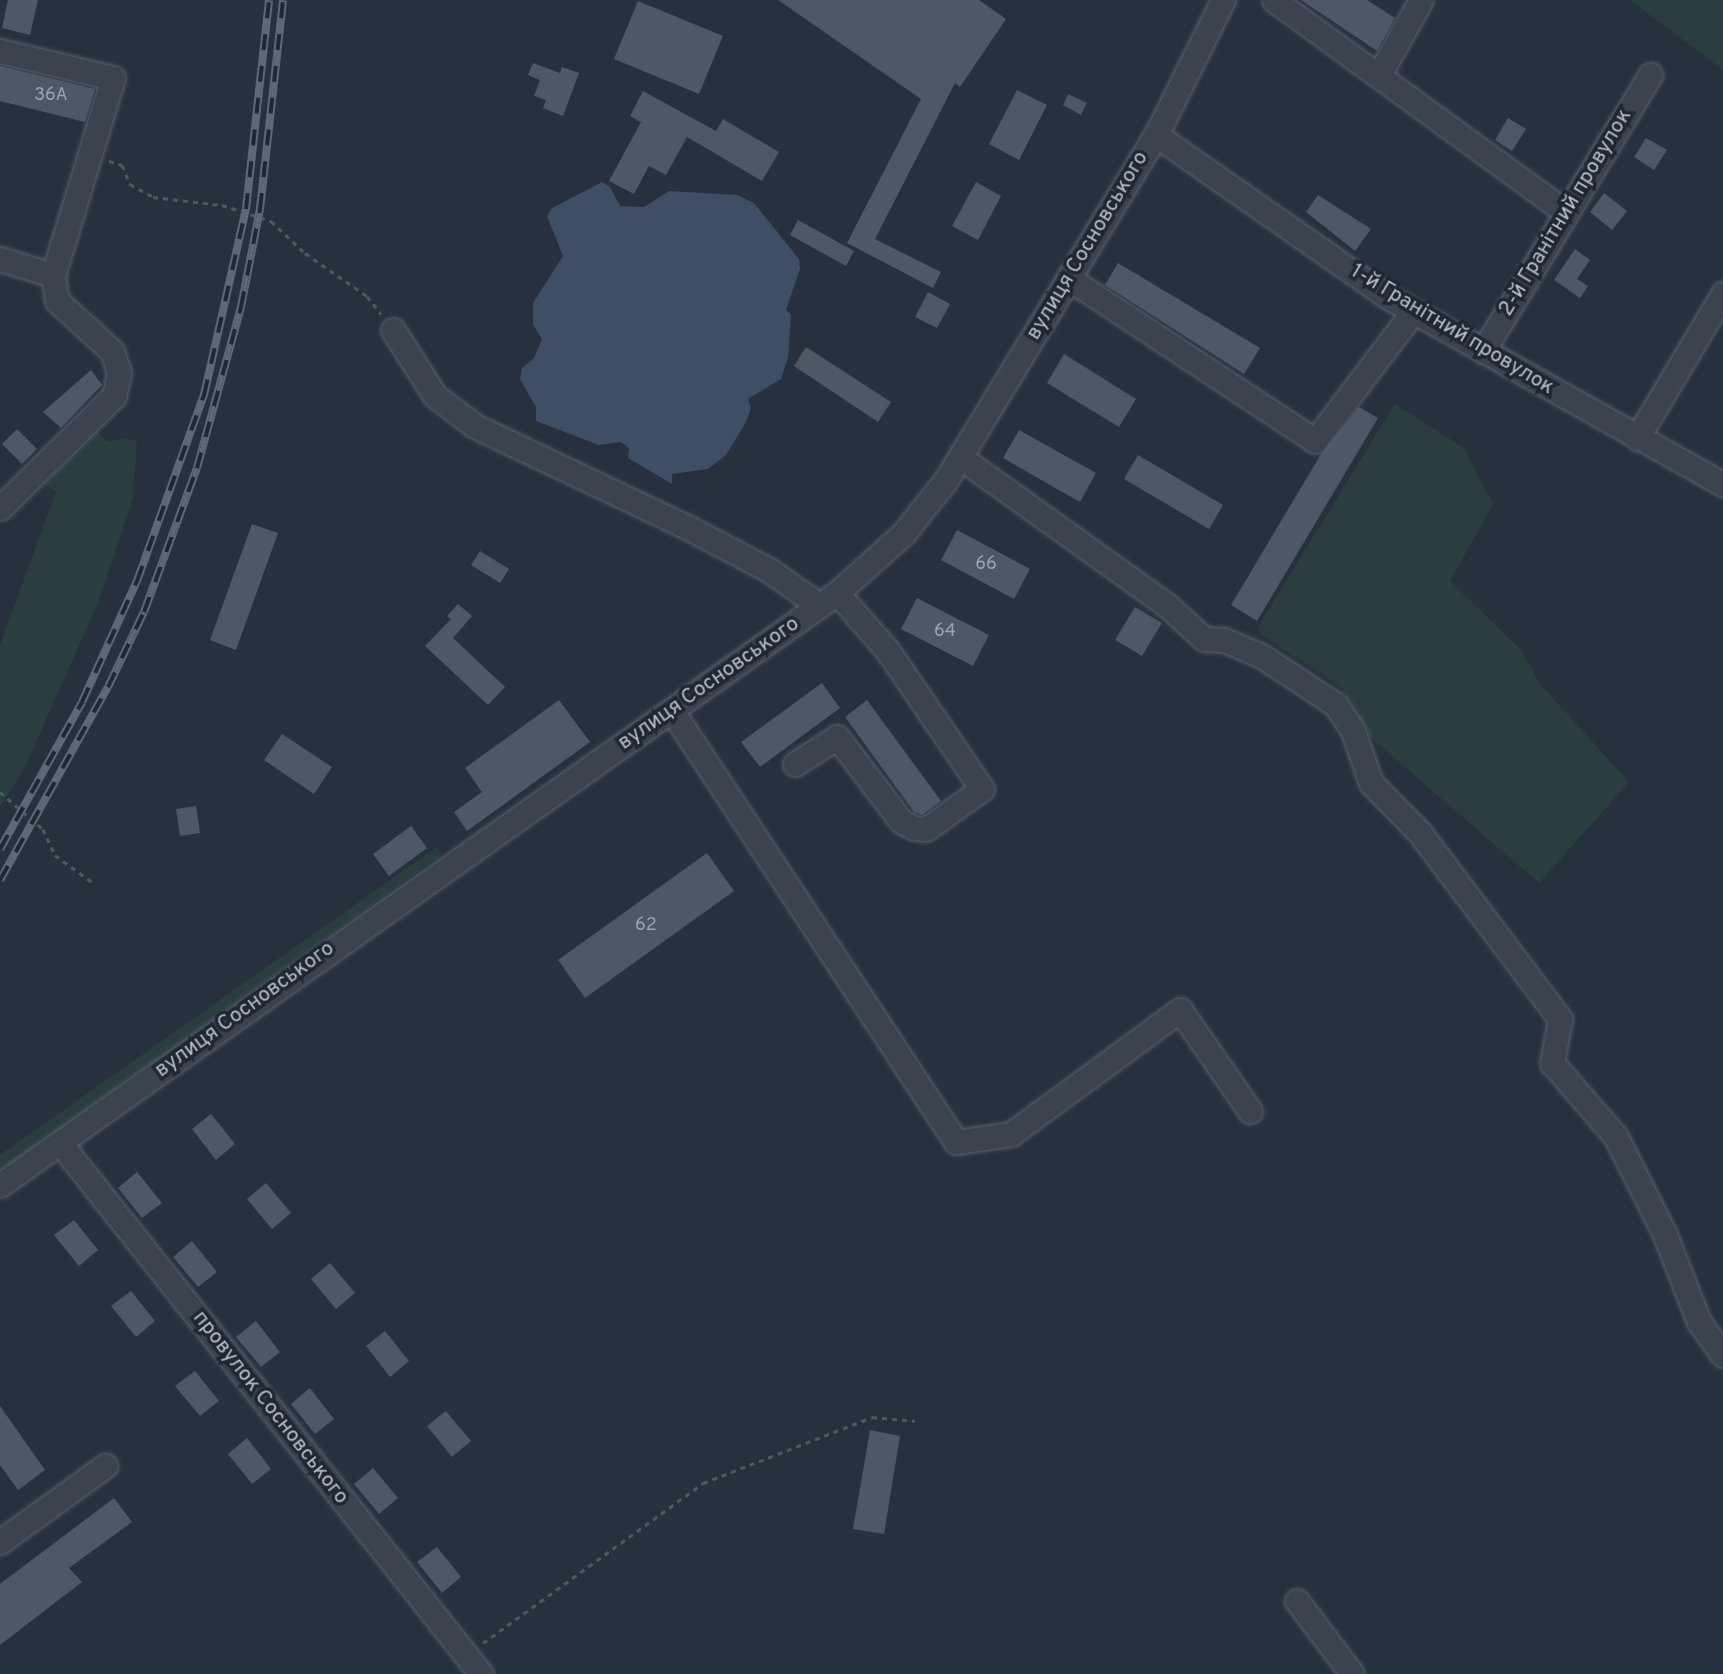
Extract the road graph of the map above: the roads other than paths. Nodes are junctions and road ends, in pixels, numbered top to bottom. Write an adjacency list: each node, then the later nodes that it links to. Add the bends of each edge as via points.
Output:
1 (1223, 0): 7 (street, вулиця Сосновського)
2 (1274, 0): 5 (street)
3 (1421, 0): 5 (street)
4 (0, 51): 10 (street, via 113,78)
5 (1379, 75): 8 (street)
6 (1650, 75): 8 (street, 2-й Гранітний провулок)
7 (1156, 135): 11 (street, вулиця Сосновського); 13 (street, 1-й Гранітний провулок)
8 (1566, 212): 15 (street, 2-й Гранітний провулок)
9 (0, 258): 10 (street)
10 (53, 275): 19 (street, via 57,301 115,355 118,386)
11 (1068, 278): 13 (street, via 1315,441); 17 (street, вулиця Сосновського)
12 (1723, 294): 16 (street)
13 (1413, 312): 15 (street, 1-й Гранітний провулок)
14 (393, 330): 20 (street, via 435,397 475,426)
15 (1483, 351): 16 (street, 1-й Гранітний провулок)
16 (1637, 438): 18 (street, 1-й Гранітний провулок)
17 (960, 457): 20 (street, вулиця Сосновського, via 903,534); 26 (street, via 1167,605 1204,639 1224,640 1260,655 1335,704 1353,732 1371,783 1420,833 1560,1019 1552,1063 1615,1137 1665,1235 1699,1322)
18 (1723, 484)
19 (0, 508)
20 (828, 600): 21 (street, вулиця Сосновського); 22 (street, via 888,651 982,789 926,829 914,828 901,821 837,737)
21 (672, 711): 23 (street, via 956,1142 1010,1134 1180,1010); 24 (street, вулиця Сосновського)
22 (796, 764)
23 (1250, 1111)
24 (60, 1143): 25 (street, вулиця Сосновського); 30 (street, провулок Сосновського)
25 (0, 1185)
26 (1723, 1355)
27 (105, 1465): 28 (street)
28 (0, 1542)
29 (1297, 1601): 31 (street)
30 (481, 1674)
31 (1352, 1674)

